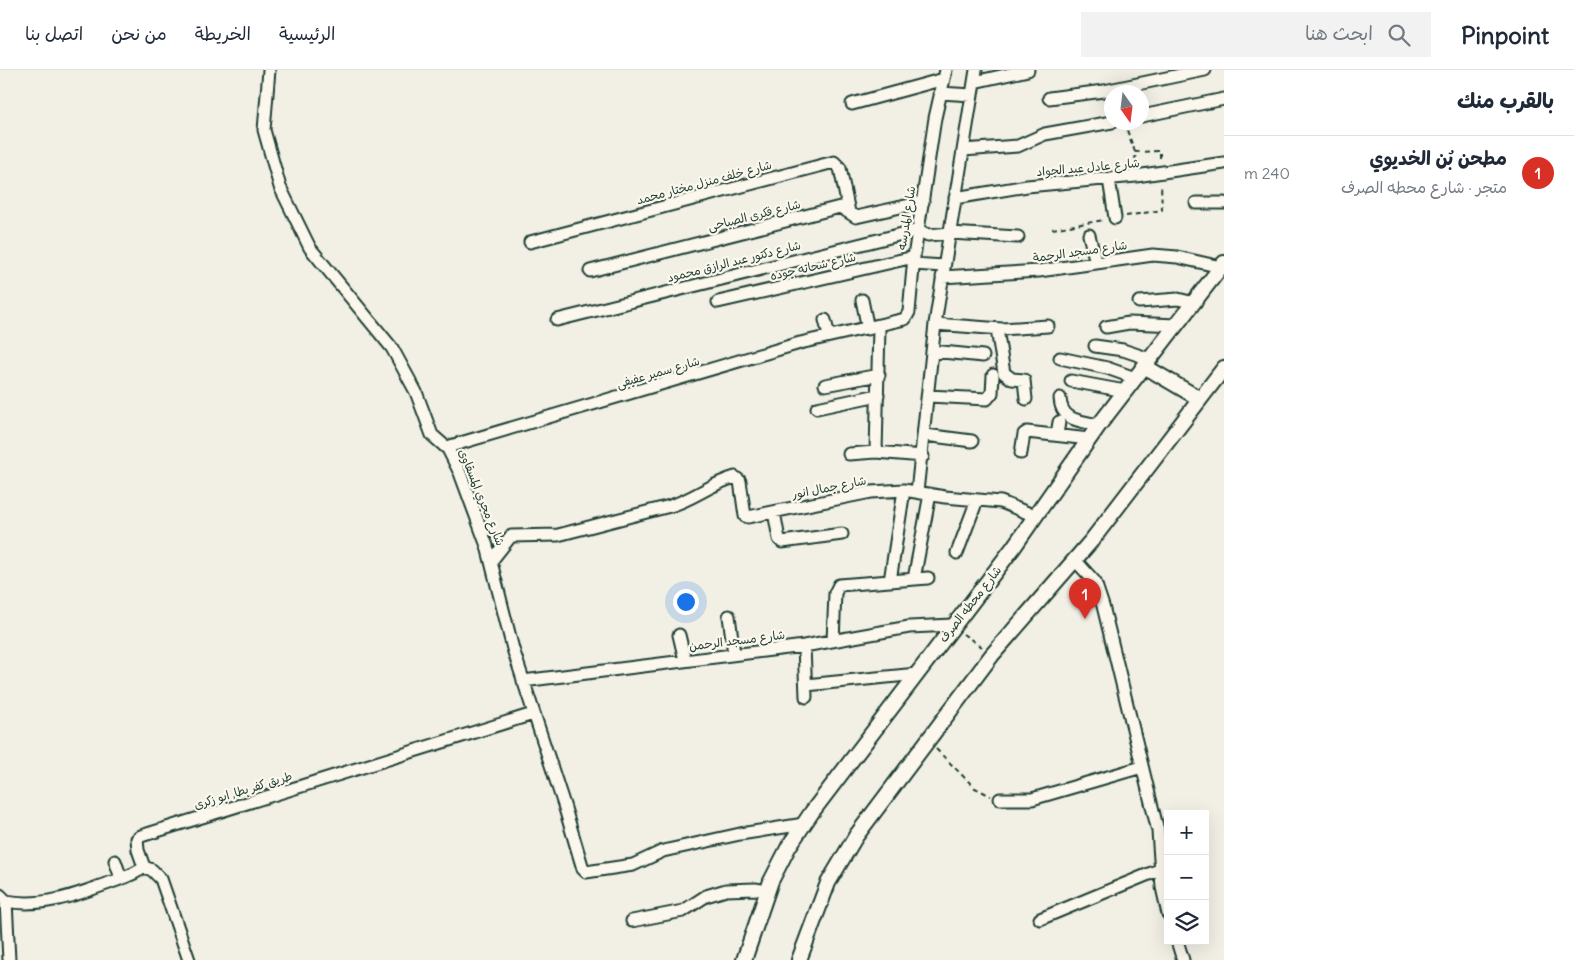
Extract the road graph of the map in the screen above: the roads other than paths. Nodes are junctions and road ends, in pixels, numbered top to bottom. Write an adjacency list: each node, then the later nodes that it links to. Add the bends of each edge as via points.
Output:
1 (269, 70): 70 (street, شارع مجري المسقاوى, via 265,138 280,187 295,221 310,248 392,348 416,392 432,435)
2 (976, 70): 6 (street)
3 (1028, 70): 6 (street)
4 (1205, 70): 9 (street, via 1104,91)
5 (945, 74): 7 (street, شارع المدرسه); 11 (street)
6 (974, 82): 8 (street)
7 (940, 93): 8 (street); 18 (street, شارع المدرسه)
8 (972, 95): 14 (street)
9 (1049, 98)
10 (1224, 99): 12 (street)
11 (852, 104)
12 (1149, 115)
13 (1104, 123): 14 (street, via 1045,134 1018,146)
14 (963, 150): 17 (street)
15 (1224, 163): 16 (street, شارع عادل عبد الجواد)
16 (1109, 179): 17 (street, شارع عادل عبد الجواد, via 1027,186); 22 (street)
17 (955, 198): 24 (street)
18 (923, 202): 21 (street, شارع فكرى الصباحى, via 856,217); 23 (street, شارع المدرسه)
19 (1196, 203): 20 (street)
20 (1224, 203)
21 (849, 212): 27 (street, شارع خلف منزل مختار محمد, via 840,168 837,163 832,163); 31 (street, شارع فكرى الصباحى, via 840,207)
22 (1115, 218)
23 (918, 230): 24 (street, via 928,235); 28 (street, شارع المدرسه); 37 (street, شارع دكتور عبد الرازق محمود)
24 (950, 232): 26 (street); 32 (street)
25 (1089, 235): 29 (street)
26 (1018, 237)
27 (530, 242)
28 (914, 260): 32 (street, شارع شحاته جوده); 34 (street, شارع شحاته جوده); 43 (street, شارع المدرسه, via 908,316)
29 (1096, 263): 30 (street, شارع مسجد الرحمة, via 1165,255); 32 (street, شارع مسجد الرحمة, via 1039,271)
30 (1222, 265): 36 (street, شارع محطه الصرف)
31 (590, 271)
32 (943, 272): 39 (street)
33 (862, 300): 43 (street)
34 (718, 302)
35 (1139, 302): 36 (street, via 1178,299)
36 (1194, 303): 40 (street, شارع محطه الصرف)
37 (557, 320)
38 (825, 320): 45 (street)
39 (935, 324): 44 (street); 47 (street)
40 (1176, 325): 42 (street, via 1145,322); 50 (street, شارع محطه الصرف)
41 (1048, 326): 44 (street)
42 (1106, 327)
43 (873, 328): 45 (street, شارع سمير عفيفى); 52 (street)
44 (997, 329): 62 (street, via 1004,373 1026,382)
45 (829, 336): 70 (street, شارع سمير عفيفى)
46 (1095, 346): 50 (street, via 1123,350)
47 (932, 351): 48 (street); 60 (street)
48 (983, 356)
49 (1060, 358): 54 (street)
50 (1147, 362): 54 (street, شارع محطه الصرف); 59 (street, via 1157,374)
51 (1224, 368): 59 (street)
52 (878, 375): 56 (street); 58 (street)
53 (993, 375): 60 (street, via 992,393 987,399)
54 (1135, 378): 57 (street, شارع محطه الصرف)
55 (1071, 380): 57 (street)
56 (825, 385)
57 (1125, 390): 65 (street, شارع محطه الصرف)
58 (878, 395): 63 (street); 71 (street)
59 (1194, 395): 84 (street)
60 (928, 396): 66 (street)
61 (1060, 398): 65 (street, via 1061,409 1069,418)
62 (1026, 399)
63 (817, 408)
64 (1059, 422): 67 (street)
65 (1099, 425): 68 (street, شارع محطه الصرف)
66 (925, 435): 69 (street); 74 (street)
67 (1057, 435): 68 (street); 72 (street, via 1029,431 1024,434)
68 (1089, 439): 80 (street, شارع محطه الصرف)
69 (972, 442)
70 (446, 446): 83 (street, شارع مجري المسقاوى, via 460,473)
71 (876, 452): 73 (street); 74 (street)
72 (1020, 453)
73 (849, 454)
74 (923, 456): 76 (street)
75 (904, 490): 76 (street, شارع جمال انور); 79 (street, شارع جمال انور, via 880,490); 87 (street)
76 (917, 492): 77 (street, شارع جمال انور)
77 (930, 494): 78 (street, شارع جمال انور); 86 (street)
78 (977, 500): 80 (street, شارع جمال انور, via 1013,505); 82 (street)
79 (774, 512): 81 (street, via 782,542); 83 (street, شارع جمال انور, via 745,516 740,481 735,477 718,481 685,502 670,506 558,535 510,536)
80 (1035, 516): 89 (street, شارع محطه الصرف)
81 (842, 534)
82 (957, 553)
83 (492, 560): 96 (street, شارع مجري المسقاوى)
84 (1075, 560): 98 (street, via 1090,574 1098,588); 114 (street, via 992,655 840,860 816,910)
85 (928, 578): 86 (street)
86 (914, 579): 87 (street)
87 (890, 581): 91 (street, via 838,585)
88 (729, 616): 93 (street)
89 (956, 628): 91 (street, شارع مسجد الرحمن, via 909,627); 95 (street, شارع محطه الصرف)
90 (679, 635): 94 (street)
91 (833, 641): 92 (street, شارع مسجد الرحمن)
92 (804, 646): 93 (street, شارع مسجد الرحمن); 95 (street, via 806,691)
93 (734, 654): 94 (street, شارع مسجد الرحمن)
94 (685, 660): 96 (street, شارع مسجد الرحمن)
95 (917, 674): 100 (street, شارع محطه الصرف)
96 (523, 681): 97 (street, شارع مجري المسقاوى)
97 (533, 714): 100 (street, شارع مجري المسقاوى, via 586,872 640,863 663,851 754,831); 102 (street, طريق كفر بطا, ابو زكرى, via 141,836 136,845)
98 (1142, 767): 99 (street, via 1032,799); 103 (street, via 1158,831)
99 (1000, 799)
100 (804, 824): 105 (street, شارع محطه الصرف)
101 (114, 861): 104 (street)
102 (144, 867): 104 (street); 112 (street, via 161,878)
103 (1161, 869): 107 (street); 108 (street)
104 (121, 878): 106 (street, via 55,900 32,904)
105 (767, 891): 109 (street, via 726,890 706,896 690,908); 113 (street, شارع محطه الصرف)
106 (3, 898): 111 (street)
107 (1166, 900)
108 (1040, 919)
109 (632, 921)
110 (1178, 945): 115 (street)
111 (9, 960)
112 (189, 960)
113 (744, 960)
114 (799, 960)
115 (1183, 960)

